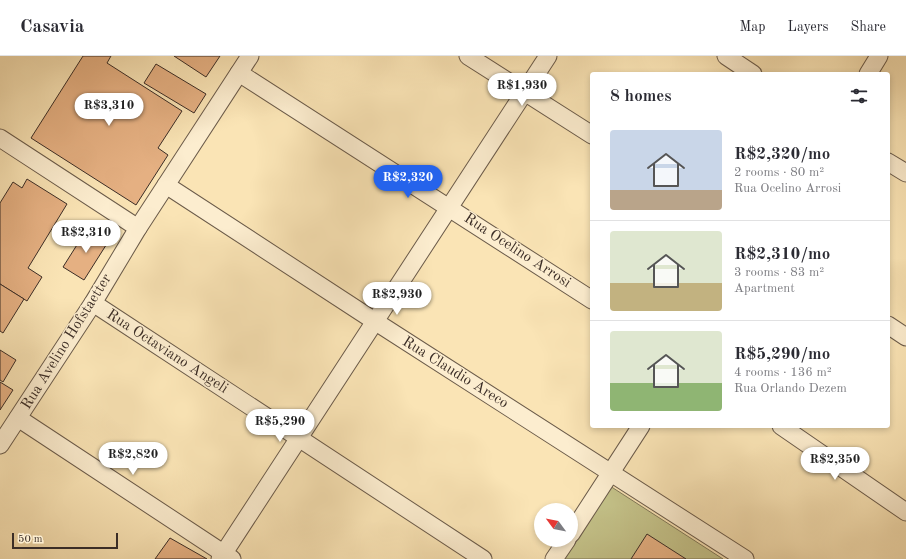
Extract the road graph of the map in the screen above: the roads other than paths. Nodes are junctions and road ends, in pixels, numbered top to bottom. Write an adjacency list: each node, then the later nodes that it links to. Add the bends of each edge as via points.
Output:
1 (250, 56): 8 (street, Rua Avelino Hofstaetter)
2 (468, 56): 9 (street)
3 (548, 56): 9 (street)
4 (726, 56): 6 (street)
5 (879, 56): 7 (street)
6 (750, 72)
7 (869, 72)
8 (239, 74): 14 (street, Rua Avelino Hofstaetter); 15 (street, Rua Ocelino Arrosi)
9 (524, 91): 10 (street); 15 (street)
10 (590, 134)
11 (0, 138): 16 (street)
12 (890, 163): 13 (street)
13 (906, 173)
14 (166, 185): 16 (street, Rua Avelino Hofstaetter); 19 (street, Rua Claudio Areco)
15 (450, 208): 17 (street, Rua Ocelino Arrosi); 19 (street)
16 (138, 228): 18 (street, Rua Avelino Hofstaetter)
17 (590, 299)
18 (92, 303): 22 (street, Rua Avelino Hofstaetter); 25 (street, Rua Octaviano Angeli)
19 (376, 322): 25 (street); 27 (street, Rua Claudio Areco)
20 (890, 326): 21 (street)
21 (906, 337)
22 (18, 418): 26 (street, Rua Avelino Hofstaetter); 31 (street)
23 (640, 428): 27 (street)
24 (784, 428): 28 (street)
25 (298, 438): 31 (street); 32 (street, Rua Octaviano Angeli)
26 (0, 445)
27 (611, 472): 29 (street); 34 (street, Rua Claudio Areco)
28 (906, 512)
29 (578, 523)
30 (562, 547): 33 (street)
31 (226, 557)
32 (483, 559)
33 (554, 559)
34 (745, 559)

